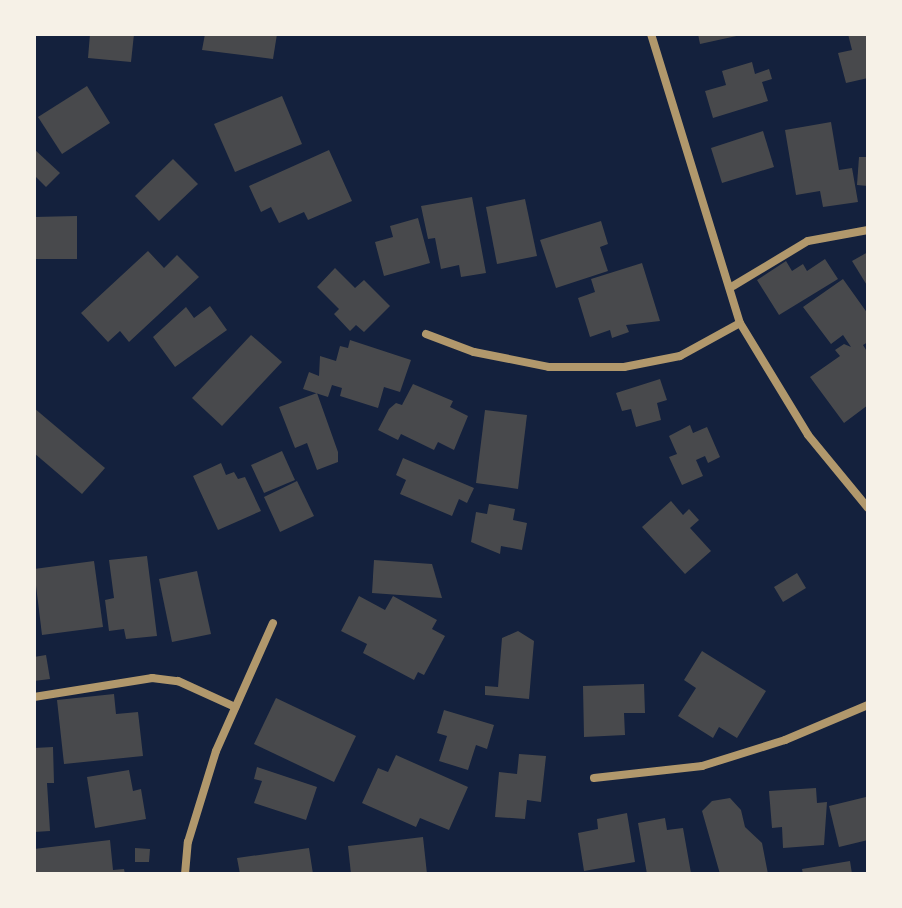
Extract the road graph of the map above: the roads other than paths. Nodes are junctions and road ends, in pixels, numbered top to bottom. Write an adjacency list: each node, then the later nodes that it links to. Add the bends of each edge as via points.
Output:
1 (651, 34): 3 (street)
2 (868, 230): 3 (street, via 808,241)
3 (733, 286): 4 (street)
4 (740, 323): 5 (street, via 680,356 624,367 549,367 474,352); 6 (street, via 808,435)
5 (426, 334)
6 (868, 508)
7 (273, 623): 10 (street)
8 (34, 697): 10 (street, via 152,678 178,681)
9 (868, 705): 11 (street, via 785,740 702,766)
10 (235, 707): 12 (street, via 200,802)
11 (594, 778)
12 (185, 874)

